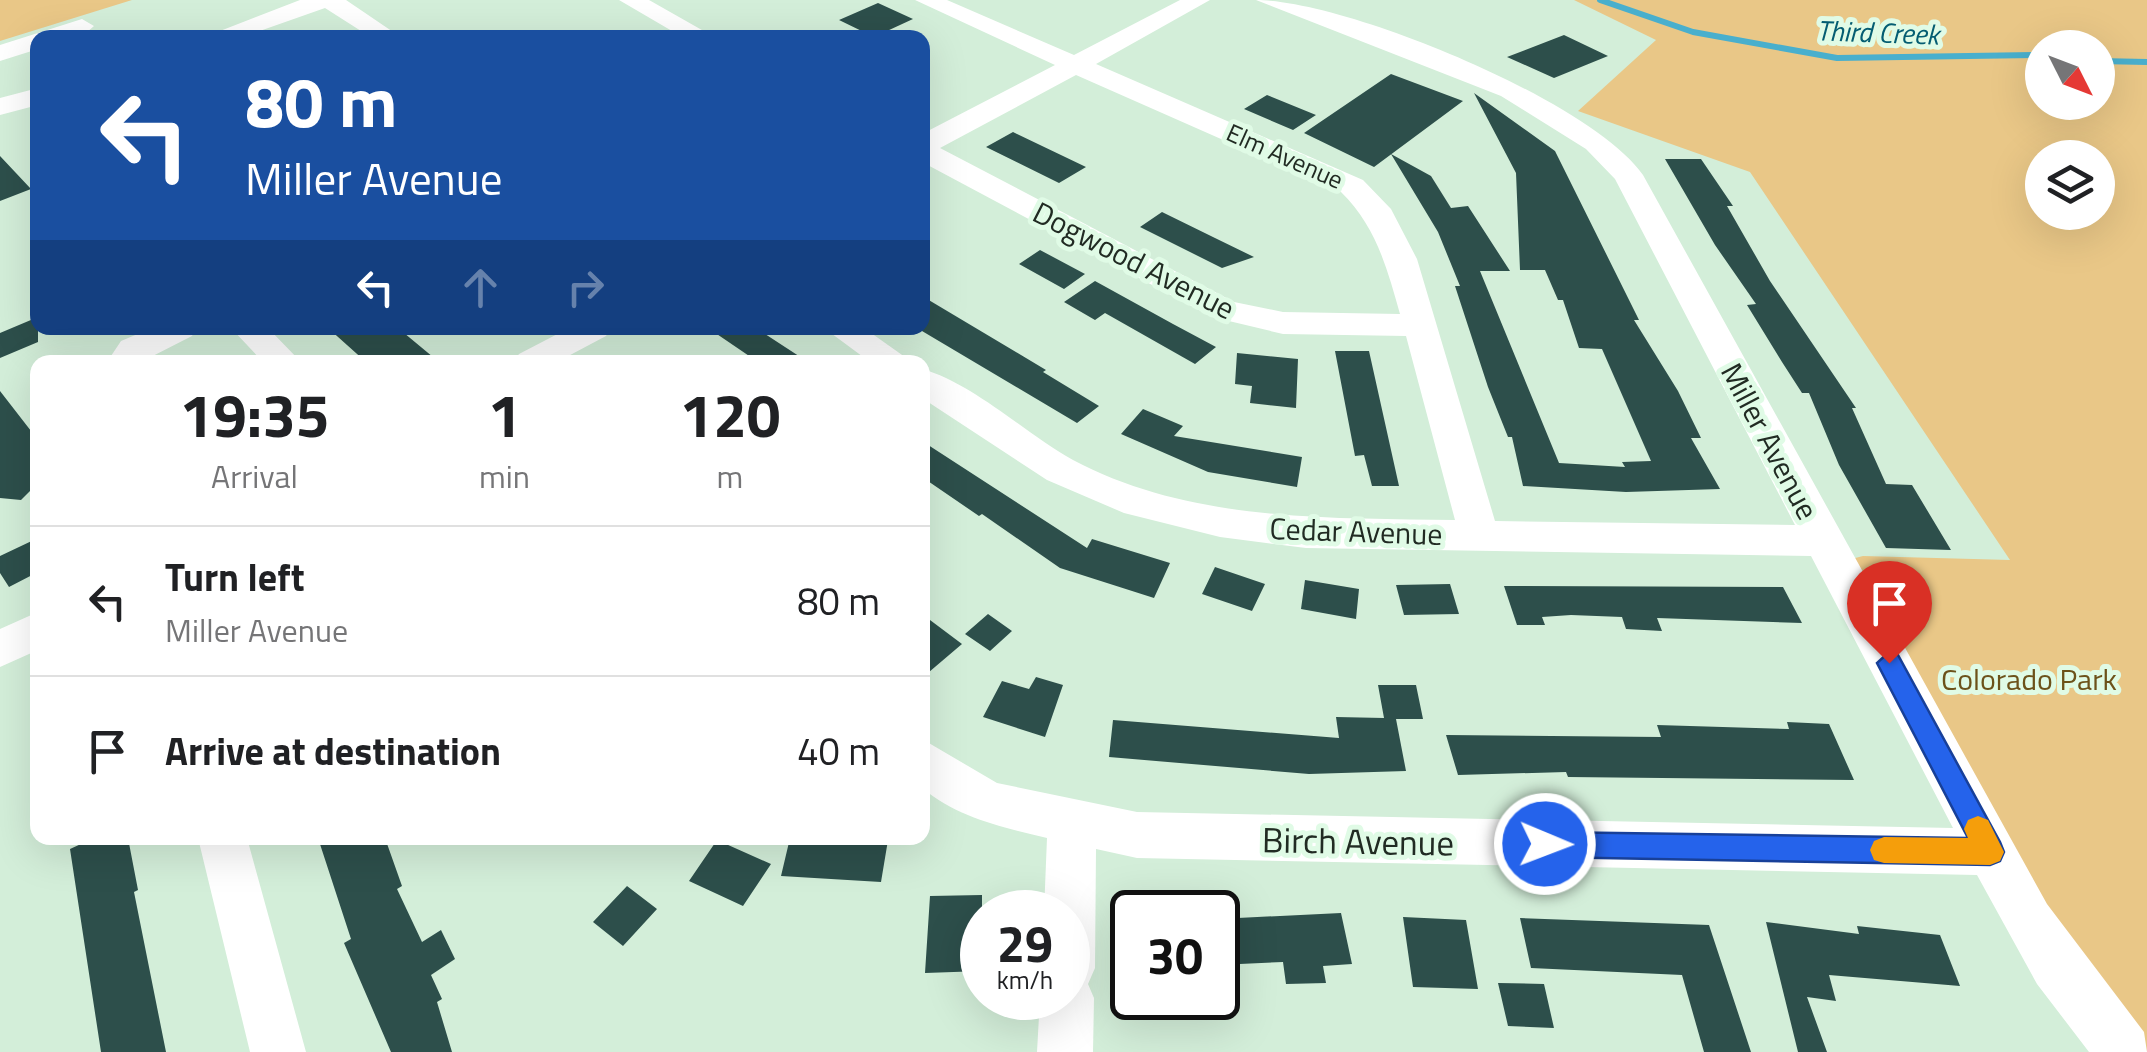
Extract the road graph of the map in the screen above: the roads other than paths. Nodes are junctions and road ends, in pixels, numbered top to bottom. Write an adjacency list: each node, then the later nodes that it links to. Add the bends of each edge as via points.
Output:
1 (327, 0): 8 (street); 9 (street)
2 (631, 0): 10 (street)
3 (927, 0): 13 (street, Elm Avenue)
4 (1198, 0): 13 (street)
5 (1268, 0): 27 (street, Miller Avenue, via 1526,97 1608,150 1628,175)
6 (82, 26): 7 (street)
7 (70, 30)
8 (238, 30)
9 (377, 30)
10 (689, 30)
11 (30, 44): 12 (street)
12 (0, 53)
13 (1077, 66): 14 (street); 16 (street, Elm Avenue, via 1364,194 1401,260)
14 (930, 144)
15 (930, 152): 16 (street, Dogwood Avenue, via 1224,310 1283,323)
16 (1417, 325): 26 (street, Elm Avenue)
17 (165, 335): 21 (street)
18 (255, 335): 22 (street)
19 (581, 335): 23 (street)
20 (851, 335): 24 (street)
21 (129, 355)
22 (276, 355)
23 (543, 355)
24 (883, 355)
25 (930, 386): 26 (street, Cedar Avenue, via 1061,470 1138,503 1260,529)
26 (1479, 534): 27 (street, Cedar Avenue)
27 (1824, 541): 33 (street, Miller Avenue)
28 (30, 633): 29 (street)
29 (0, 650)
30 (930, 766): 31 (street, Birch Avenue, via 989,803)
31 (1072, 824): 33 (street, Birch Avenue, via 1193,838); 34 (street)
32 (225, 845): 36 (street)
33 (1990, 852): 38 (street, Miller Avenue, via 2056,966)
34 (1070, 890)
35 (1066, 1020): 37 (street)
36 (278, 1052)
37 (1065, 1052)
38 (2124, 1052)

